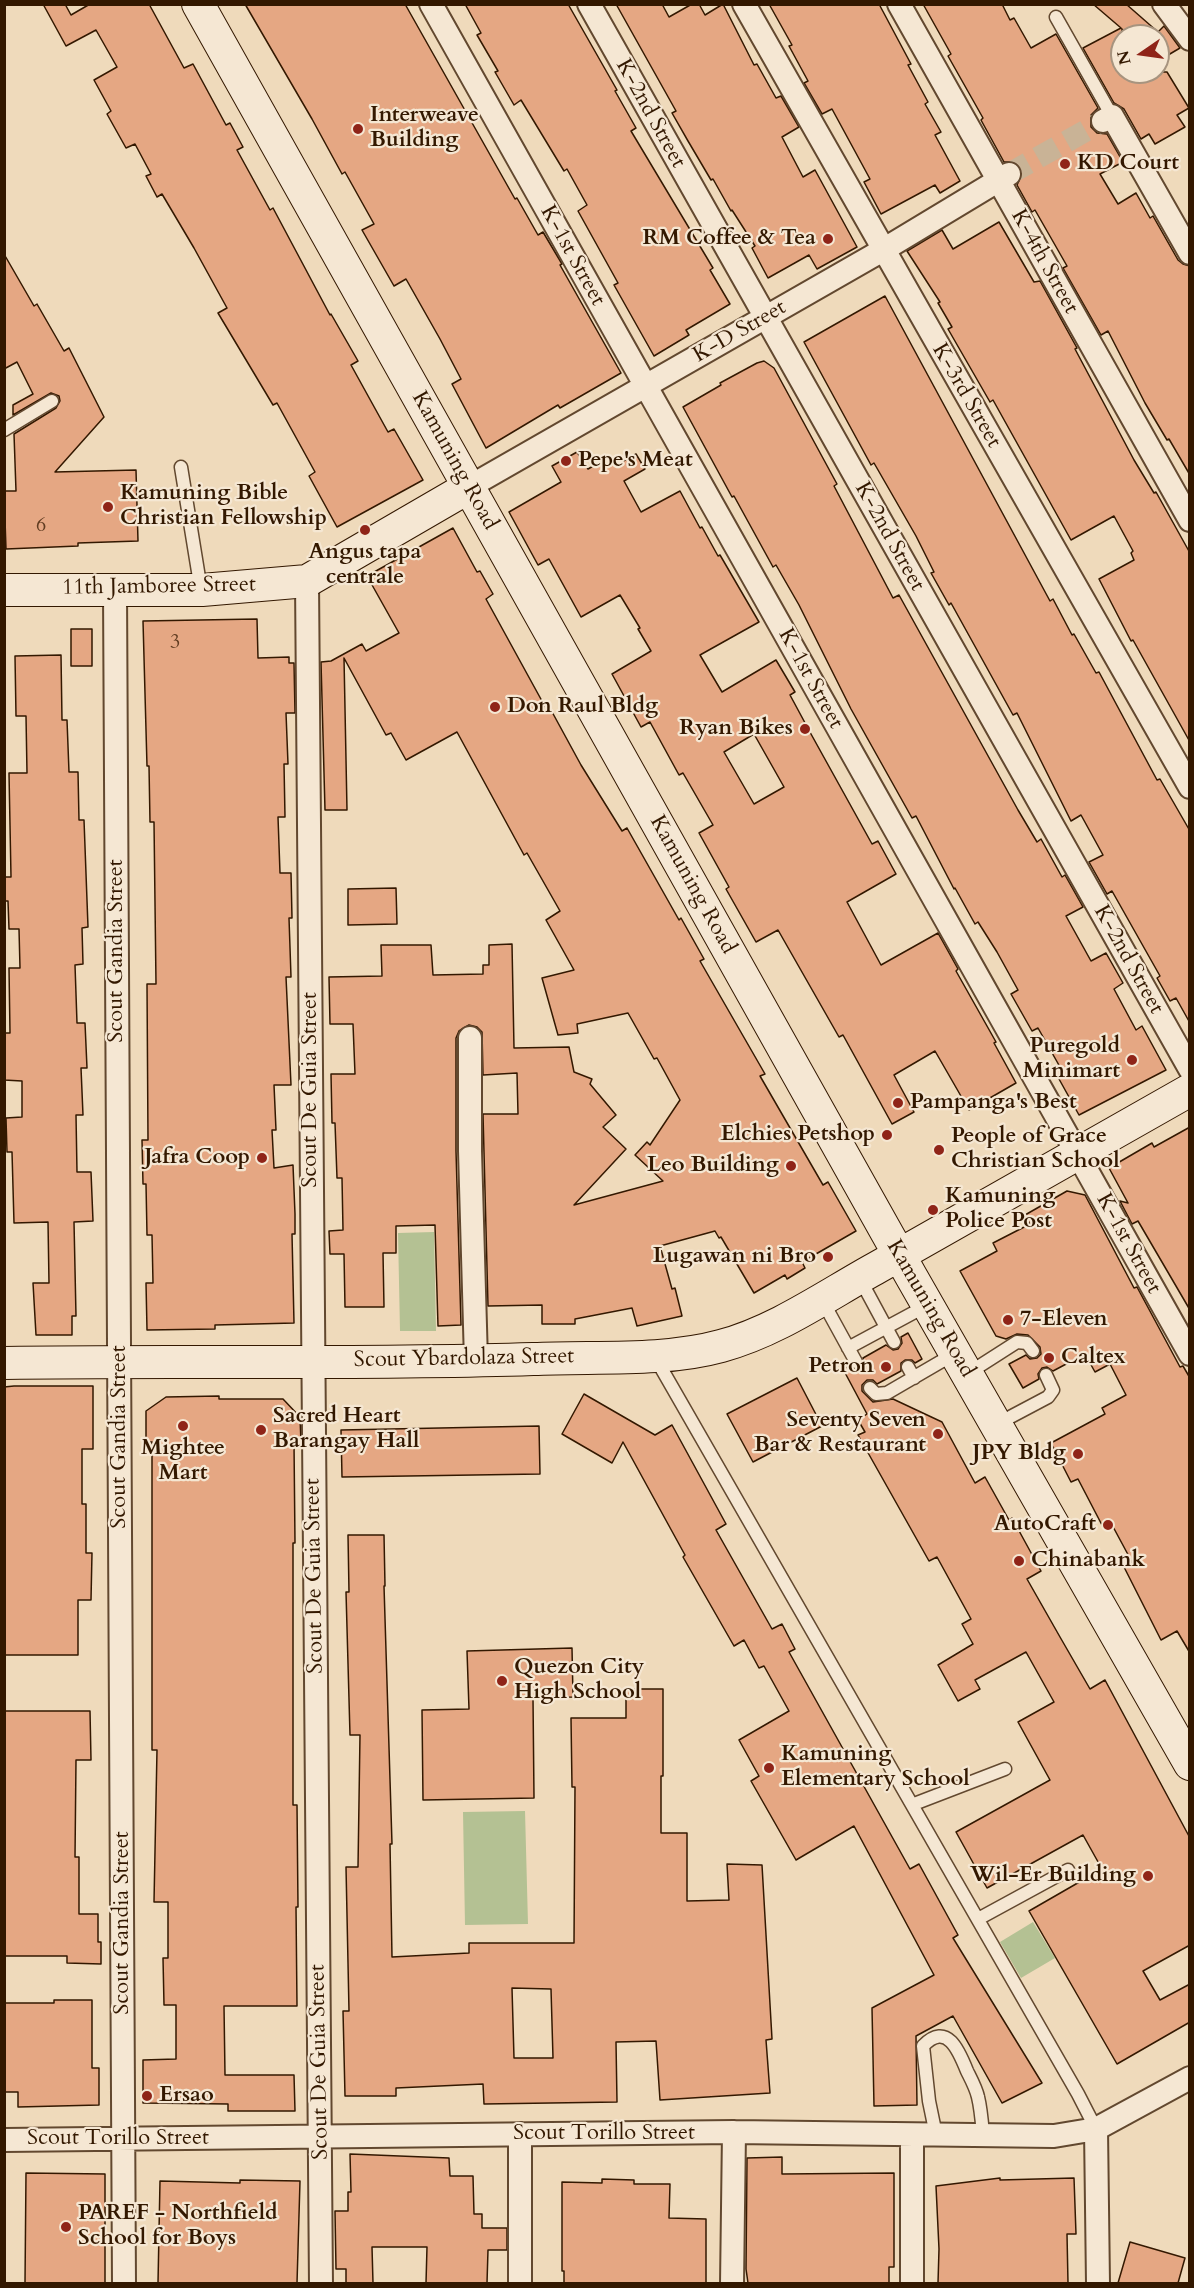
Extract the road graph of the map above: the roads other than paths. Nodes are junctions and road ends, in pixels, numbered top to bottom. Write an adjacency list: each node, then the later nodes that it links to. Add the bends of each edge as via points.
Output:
1 (198, 4): 18 (main road, Kamuning Road)
2 (431, 4): 14 (street, K-1st Street)
3 (589, 4): 13 (street, K-2nd Street)
4 (744, 4): 11 (street, K-3rd Street)
5 (899, 4): 10 (street, K-4th Street)
6 (1164, 4): 8 (street)
7 (1056, 17): 9 (lane)
8 (1190, 39)
9 (1108, 119): 12 (street)
10 (1004, 177): 11 (street, K-D Street); 19 (street, K-4th Street)
11 (883, 250): 13 (street, K-D Street); 24 (street, K-3rd Street)
12 (1190, 252)
13 (765, 317): 14 (street, K-D Street); 26 (street, K-2nd Street)
14 (645, 386): 18 (street, K-D Street); 28 (street, K-1st Street)
15 (52, 400): 16 (lane)
16 (4, 430)
17 (181, 466): 23 (lane)
18 (469, 488): 20 (main road, 11th Jamboree Street); 29 (main road, Kamuning Road)
19 (1190, 520)
20 (307, 581): 23 (main road, 11th Jamboree Street); 40 (street, Scout De Guia Street)
21 (4, 590): 22 (main road, 11th Jamboree Street)
22 (116, 590): 23 (main road, 11th Jamboree Street); 39 (street, Scout Gandia Street)
23 (202, 591)
24 (1190, 787)
25 (470, 1038): 41 (street)
26 (1190, 1069)
27 (1190, 1090): 28 (main road, Scout Ybardolaza Street)
28 (1077, 1155): 29 (main road, Scout Ybardolaza Street); 37 (street, K-1st Street)
29 (900, 1256): 30 (main road, Scout Ybardolaza Street); 32 (main road, Kamuning Road)
30 (860, 1278): 31 (main road, Scout Ybardolaza Street); 33 (lane)
31 (821, 1299): 35 (lane); 38 (main road, Scout Ybardolaza Street, via 744,1339 690,1353)
32 (928, 1305): 33 (lane); 44 (main road, Kamuning Road)
33 (887, 1328): 34 (lane); 35 (lane)
34 (894, 1342)
35 (848, 1348): 42 (lane)
36 (1033, 1352): 44 (lane, via 1027,1343 1017,1342)
37 (1190, 1354)
38 (654, 1356): 41 (main road, Scout Ybardolaza Street); 50 (lane)
39 (120, 1361): 40 (main road, Scout Ybardolaza Street); 43 (main road, Scout Ybardolaza Street); 61 (street, Scout Gandia Street)
40 (312, 1361): 41 (main road, Scout Ybardolaza Street); 60 (street, Scout De Guia Street)
41 (476, 1361)
42 (856, 1362)
43 (4, 1363)
44 (961, 1364): 46 (lane, via 911,1372 887,1393 876,1394); 47 (main road, Kamuning Road)
45 (1046, 1375): 47 (lane, via 1053,1390 1048,1397)
46 (870, 1388)
47 (996, 1425): 48 (main road, Kamuning Road)
48 (1190, 1764)
49 (1005, 1768): 50 (lane)
50 (914, 1804): 52 (lane)
51 (1068, 1870): 52 (lane)
52 (978, 1919): 54 (lane)
53 (1190, 2078): 54 (street, Scout Torillo Street)
54 (1096, 2129): 59 (street, Scout Torillo Street, via 1054,2136); 68 (street)
55 (734, 2132): 56 (street, Scout Torillo Street); 57 (street, Scout Torillo Street); 66 (street)
56 (520, 2134): 60 (street, Scout Torillo Street); 65 (street)
57 (912, 2135): 58 (street, Scout Torillo Street); 67 (street)
58 (936, 2135): 59 (street, Scout Torillo Street); 59 (lane, via 928,2101 923,2046 929,2039 942,2037 959,2050 978,2098)
59 (983, 2135)
60 (321, 2138): 61 (street, Scout Torillo Street); 64 (street, Scout De Guia Street)
61 (124, 2139): 62 (street, Scout Torillo Street); 63 (street, Scout Gandia Street)
62 (4, 2140)
63 (124, 2283)
64 (321, 2283)
65 (520, 2283)
66 (732, 2283)
67 (912, 2283)
68 (1098, 2283)

